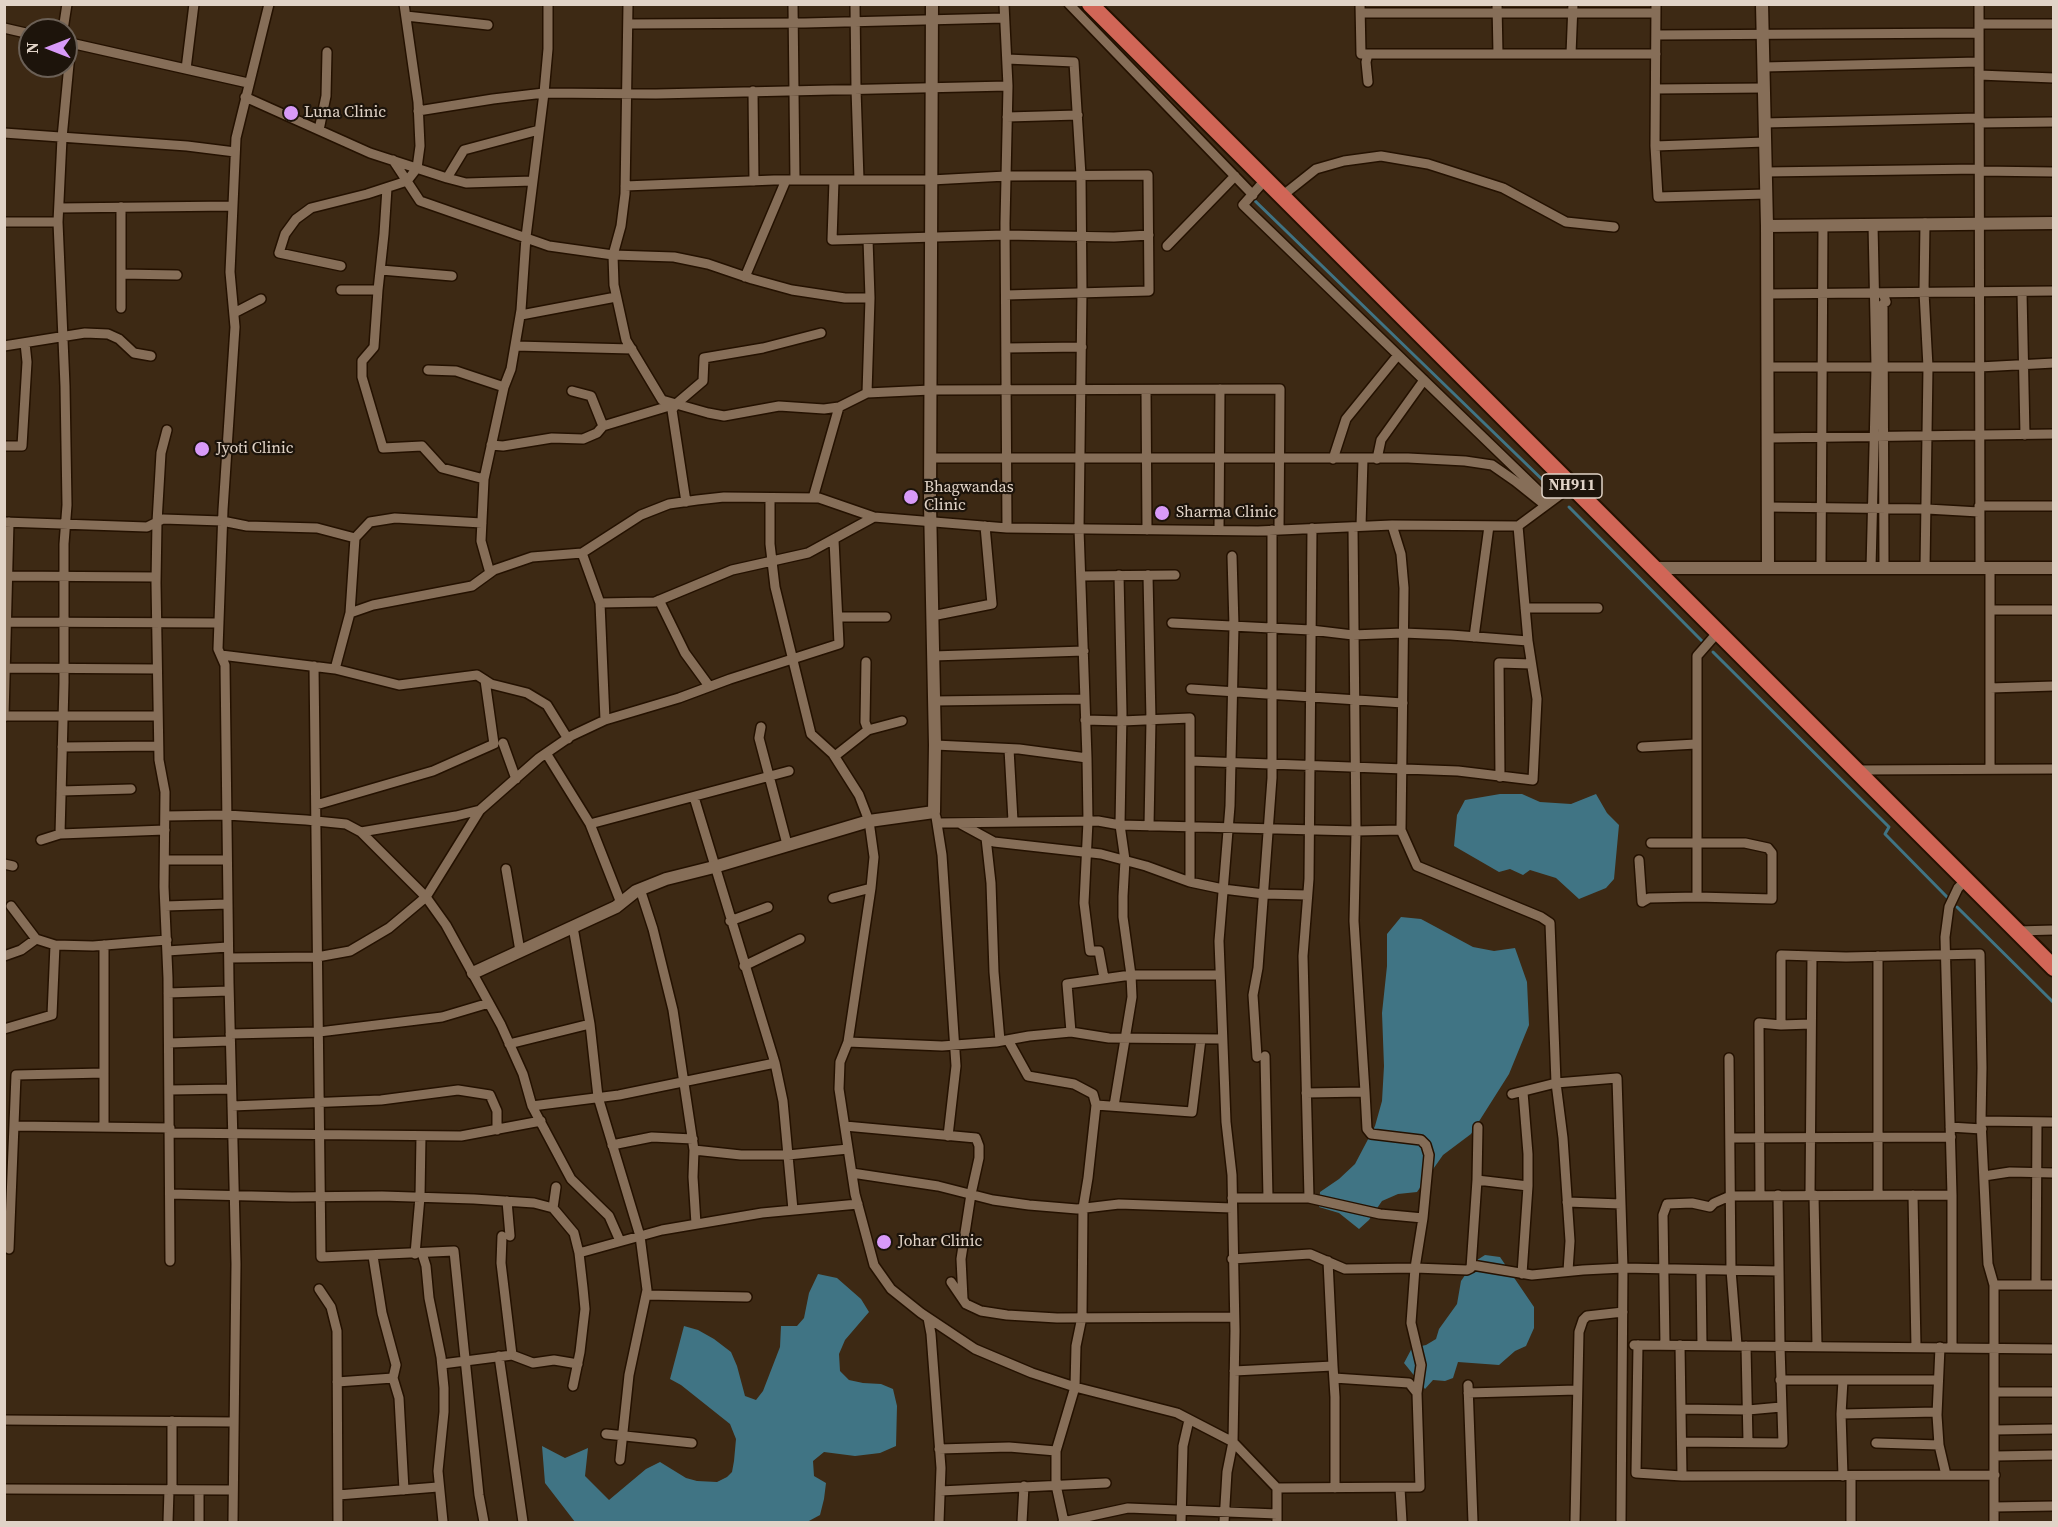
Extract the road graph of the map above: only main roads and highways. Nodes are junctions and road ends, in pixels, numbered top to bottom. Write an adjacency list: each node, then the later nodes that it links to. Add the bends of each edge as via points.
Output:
1 (1089, 4): 2 (highway, NH911)
2 (2054, 968)

